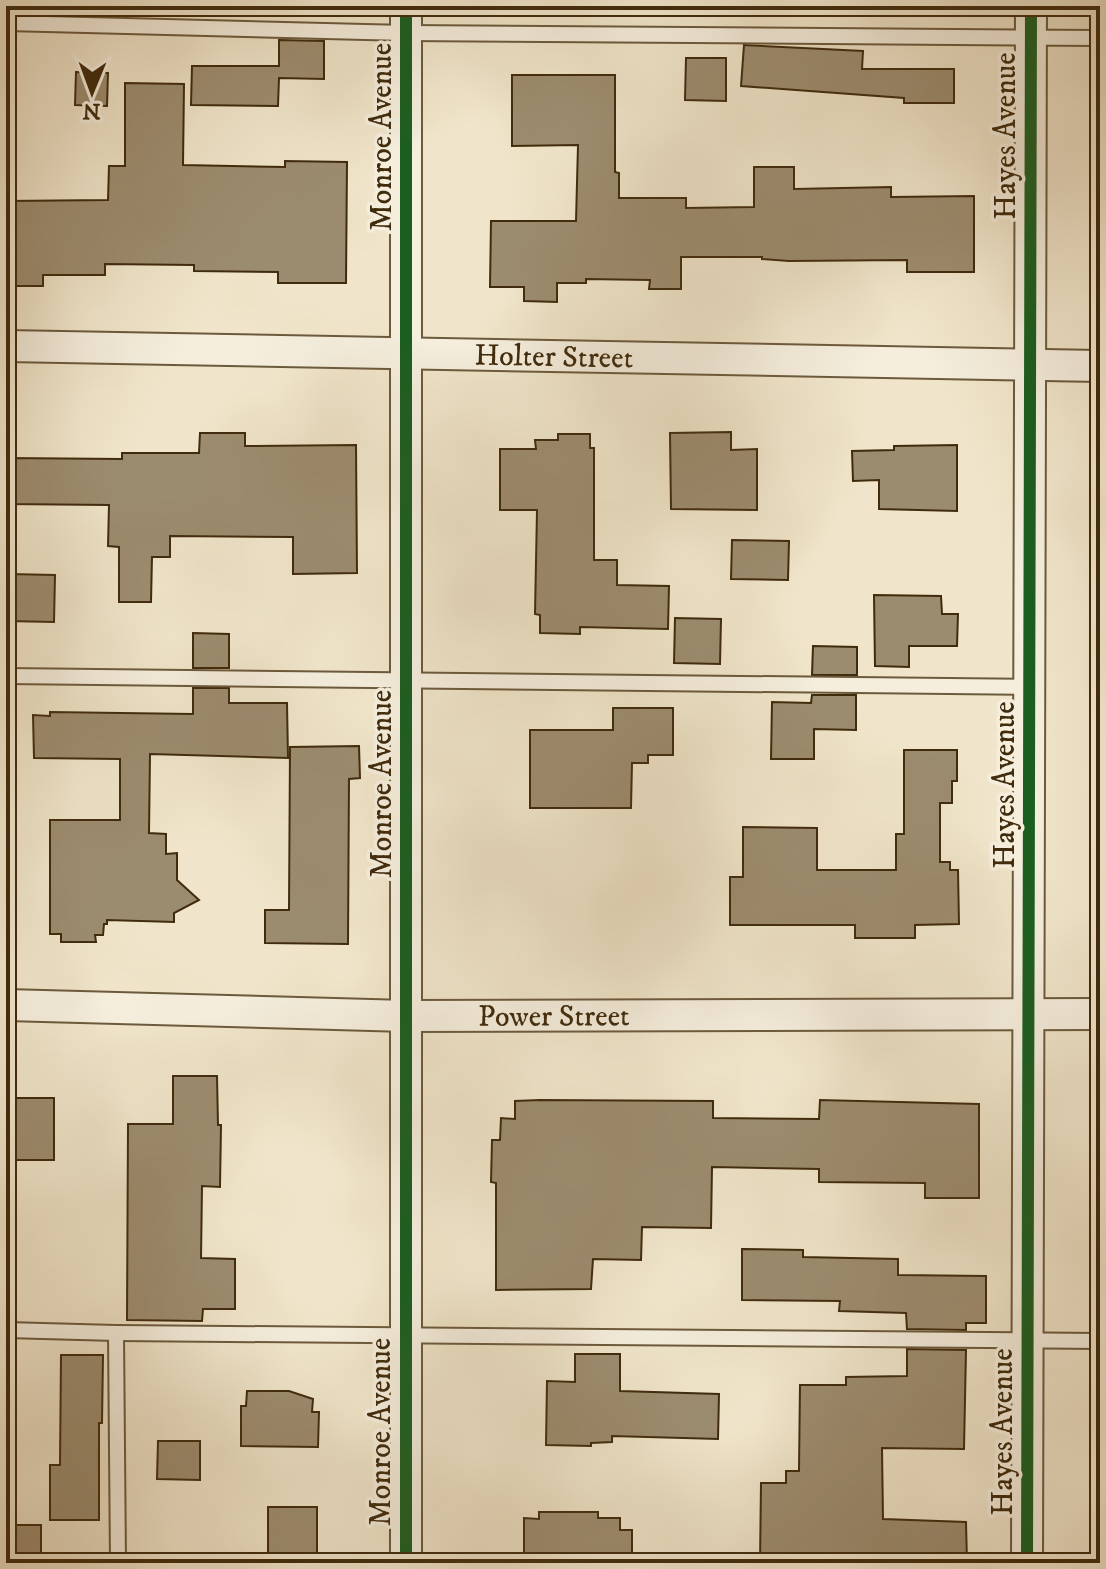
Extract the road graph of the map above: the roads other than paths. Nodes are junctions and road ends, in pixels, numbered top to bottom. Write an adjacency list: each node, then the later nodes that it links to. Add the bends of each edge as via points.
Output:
1 (1031, 6): 4 (street, Hayes Avenue)
2 (406, 19): 3 (lane); 4 (lane); 7 (street, Monroe Avenue)
3 (6, 23)
4 (1031, 38): 5 (lane); 8 (street, Hayes Avenue)
5 (1100, 38)
6 (6, 346): 7 (street, Holter Street)
7 (407, 354): 8 (street, Holter Street); 11 (street, Monroe Avenue)
8 (1030, 366): 9 (street, Holter Street); 12 (street, Hayes Avenue)
9 (1100, 366)
10 (6, 676): 11 (lane)
11 (407, 681): 12 (lane); 16 (street, Monroe Avenue)
12 (1030, 687): 15 (street, Hayes Avenue)
13 (6, 1005): 16 (street, Power Street)
14 (1100, 1014): 15 (street, Power Street)
15 (1030, 1015): 16 (street, Power Street); 20 (street, Hayes Avenue)
16 (407, 1016): 19 (street, Monroe Avenue)
17 (6, 1330): 18 (lane)
18 (116, 1333): 19 (lane); 22 (lane)
19 (406, 1334): 20 (lane); 23 (street, Monroe Avenue)
20 (1028, 1341): 21 (lane); 24 (street, Hayes Avenue)
21 (1100, 1341)
22 (118, 1563)
23 (406, 1563)
24 (1027, 1563)

